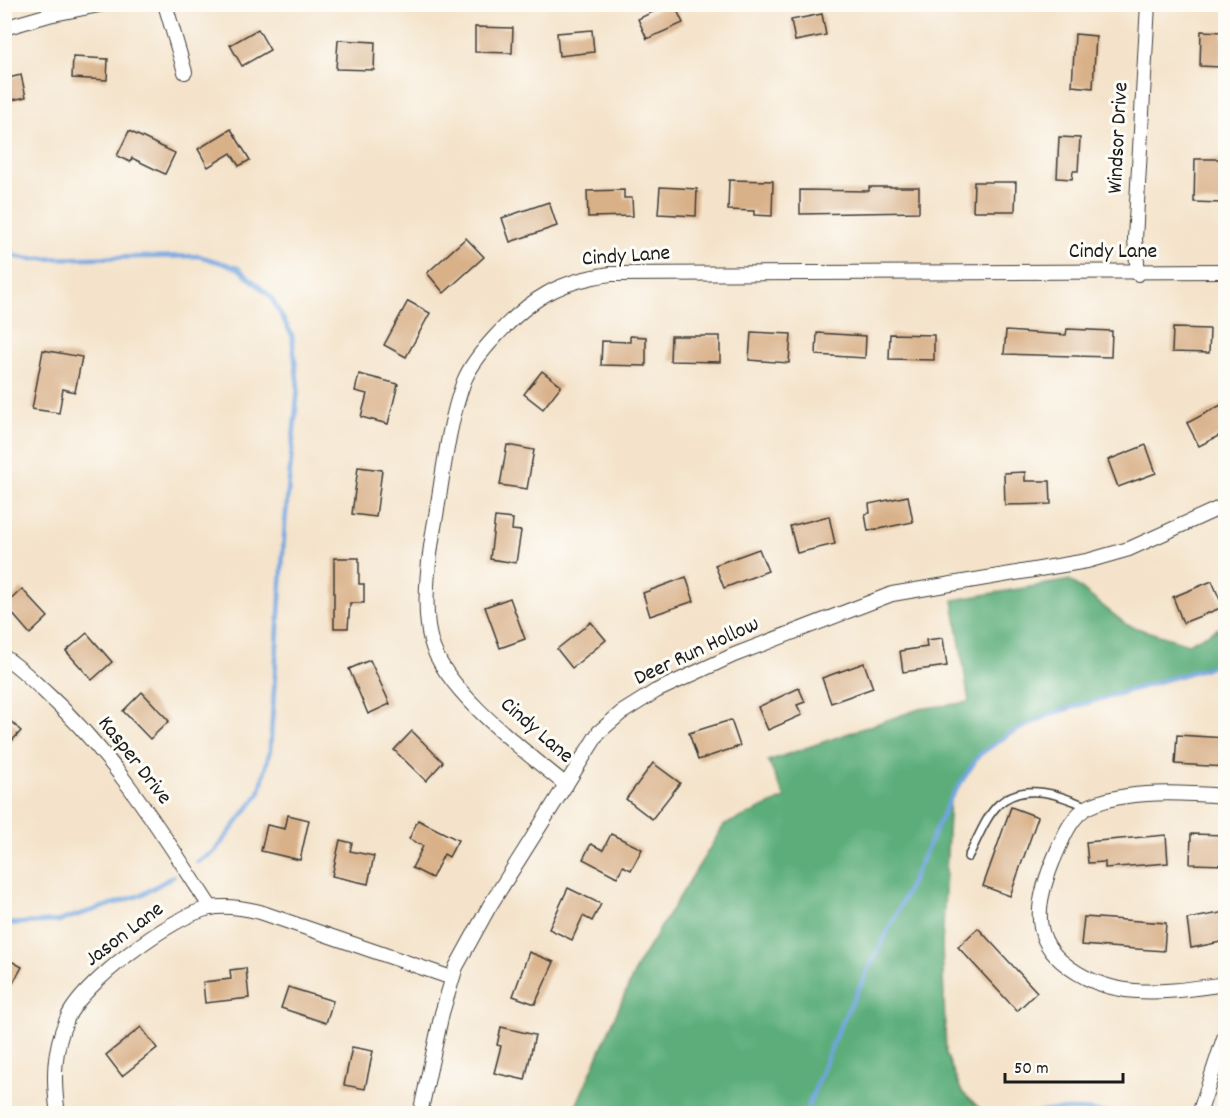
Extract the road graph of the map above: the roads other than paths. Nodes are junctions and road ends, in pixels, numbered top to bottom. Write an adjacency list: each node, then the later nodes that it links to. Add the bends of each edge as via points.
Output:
1 (104, 4): 4 (street)
2 (165, 4): 5 (street)
3 (1148, 4): 7 (street, Windsor Drive, via 1135,239)
4 (4, 28)
5 (185, 72)
6 (1226, 271): 7 (street, Cindy Lane)
7 (1138, 274): 10 (street, Cindy Lane, via 611,274 580,278 550,290 519,310 478,355 465,380 448,442 432,538 428,613 431,641 441,665 488,720)
8 (1226, 505): 10 (street, Deer Run Hollow, via 1130,549 1087,561 892,594 734,654 621,712 599,732)
9 (4, 657): 14 (street, Kasper Drive, via 69,713 107,757)
10 (566, 785): 15 (street, Deer Run Hollow, via 489,908)
11 (1226, 796): 12 (street, via 1155,795)
12 (1088, 807): 13 (lane, via 1048,792 1016,795 999,804); 16 (street, via 1073,820 1043,887 1039,918 1050,951 1086,980 1108,987 1167,992)
13 (968, 857)
14 (211, 908): 15 (street, Jason Lane, via 238,907 260,912); 18 (street, Jason Lane, via 186,916 145,942 86,993 68,1016 58,1041 54,1073)
15 (452, 978): 19 (street, Deer Run Hollow)
16 (1226, 984)
17 (1226, 1032): 20 (street)
18 (58, 1113)
19 (420, 1113)
20 (1199, 1113)

